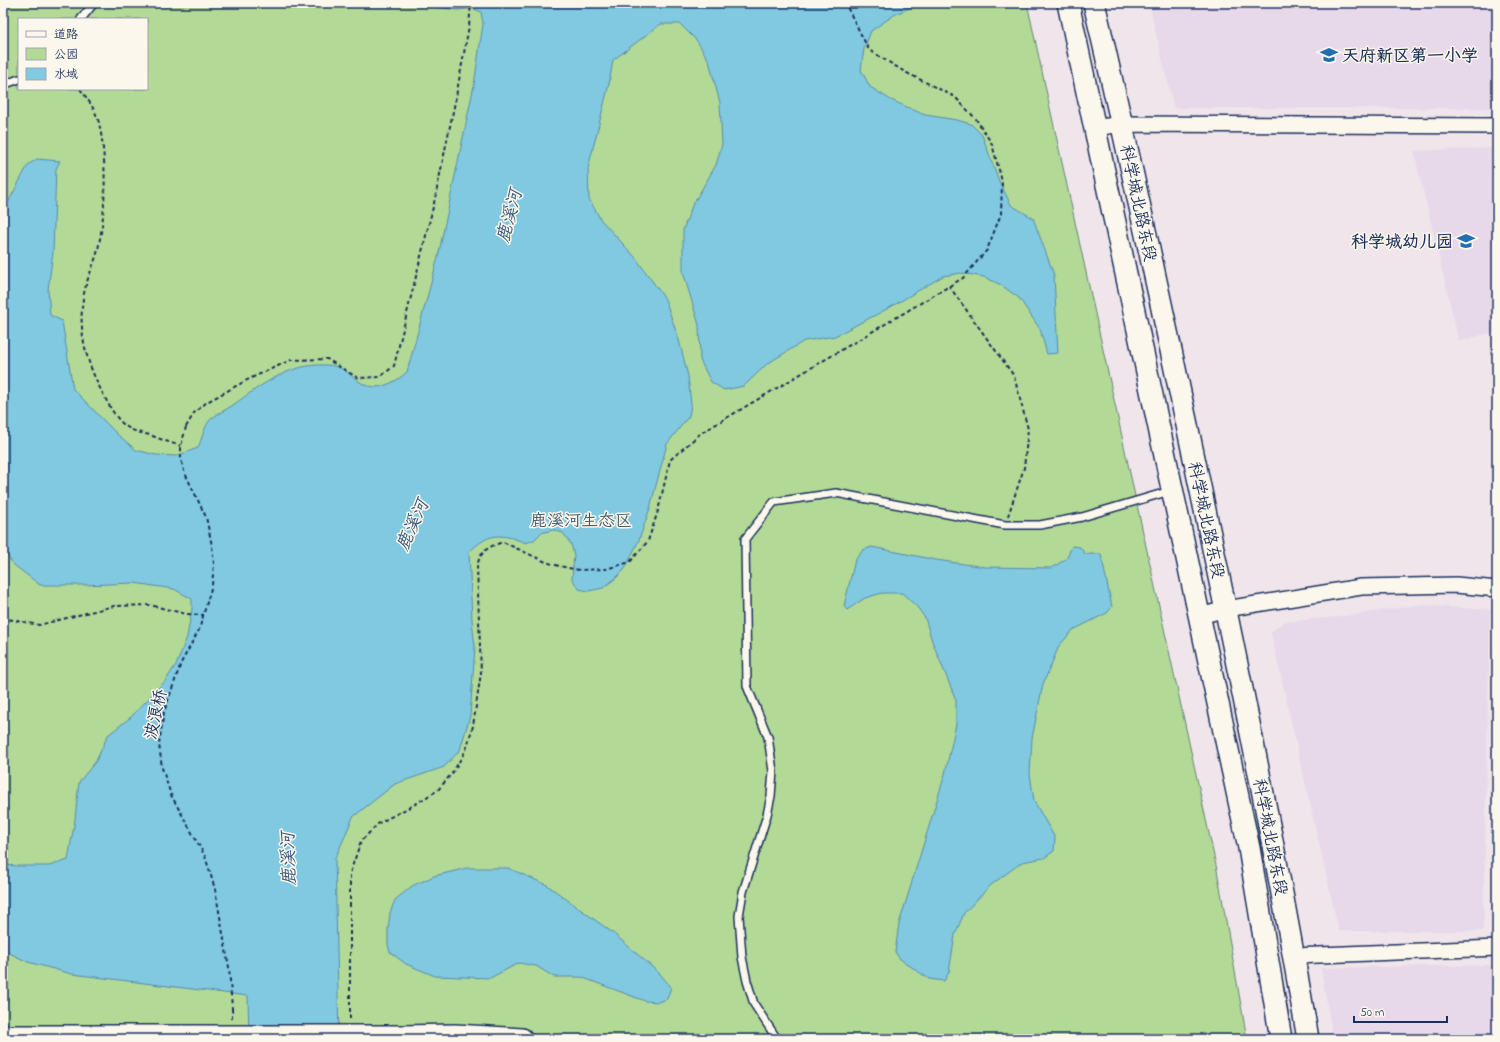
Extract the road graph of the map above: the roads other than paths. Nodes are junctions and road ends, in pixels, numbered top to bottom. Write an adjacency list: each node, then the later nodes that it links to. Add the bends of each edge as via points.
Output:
1 (94, 3): 4 (lane)
2 (1068, 3): 9 (main road, 科学城北路东段)
3 (1094, 3): 7 (main road, 科学城北路东段)
4 (82, 18)
5 (18, 80): 6 (lane)
6 (3, 85)
7 (1122, 124): 8 (street); 9 (street); 12 (main road, 科学城北路东段)
8 (1497, 126)
9 (1094, 128): 10 (main road, 科学城北路东段)
10 (1173, 491): 13 (main road, 科学城北路东段); 18 (lane, via 1082,517 1040,525 1005,525 836,493 774,502 745,539 747,686 768,737 773,771 767,815 743,892 739,916 740,935 747,981 754,1004)
11 (1497, 589): 12 (street, via 1456,585 1361,587)
12 (1226, 609): 13 (street); 15 (main road, 科学城北路东段)
13 (1200, 616): 19 (main road, 科学城北路东段, via 1249,848)
14 (1497, 948): 15 (street)
15 (1294, 956): 20 (main road, 科学城北路东段)
16 (3, 1036): 17 (main road, bridge, via 455,1036)
17 (522, 1039)
18 (777, 1039)
19 (1281, 1039)
20 (1308, 1039)

